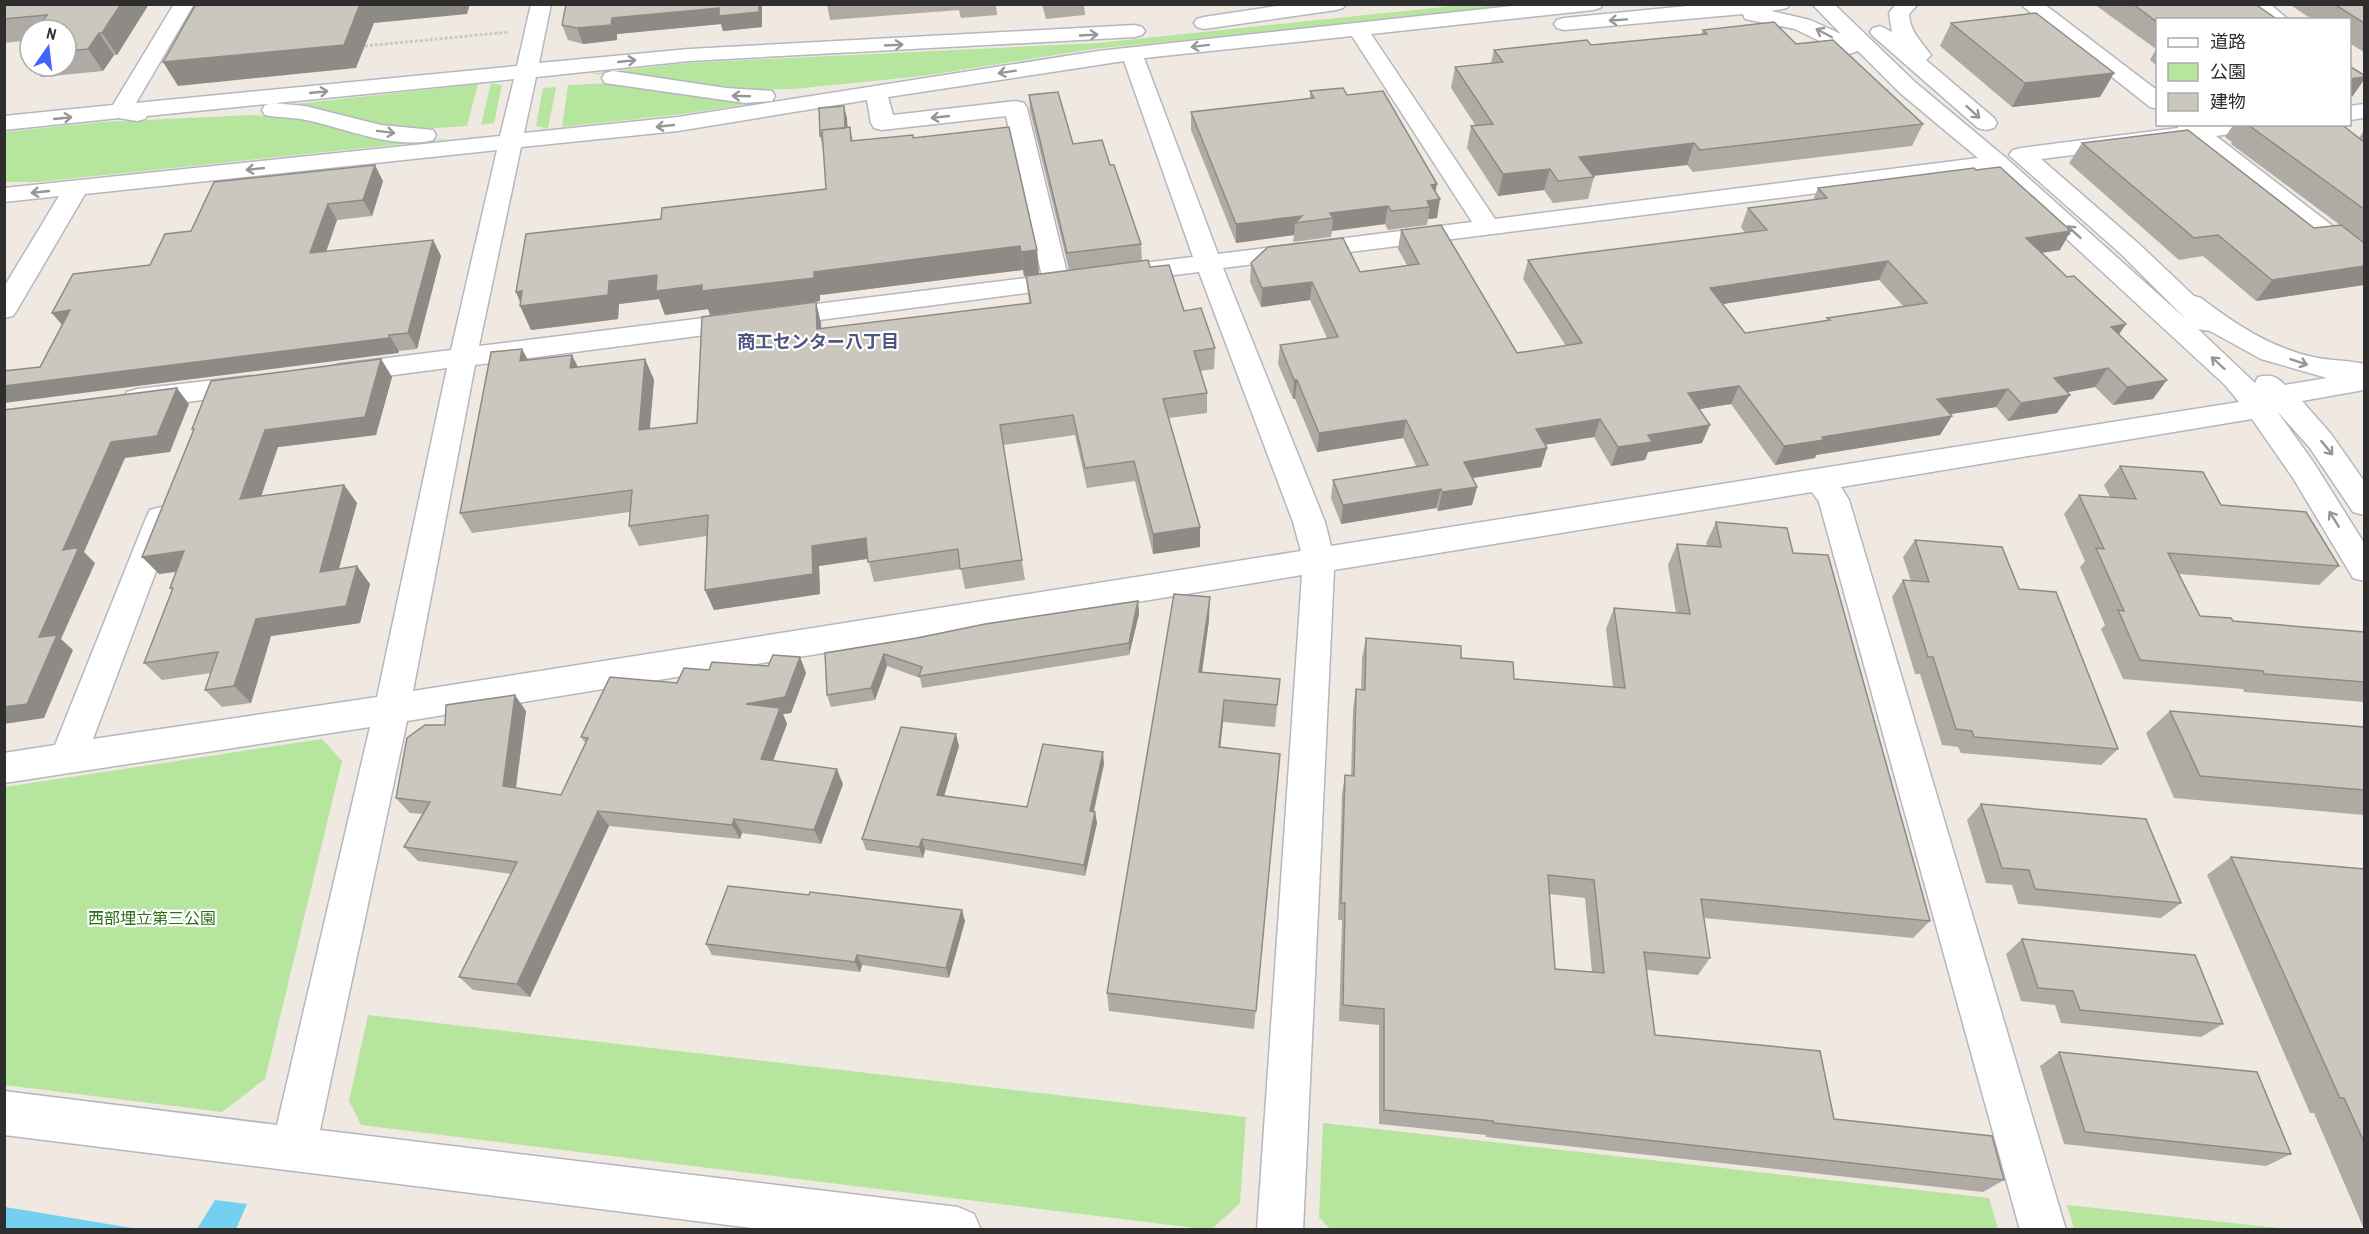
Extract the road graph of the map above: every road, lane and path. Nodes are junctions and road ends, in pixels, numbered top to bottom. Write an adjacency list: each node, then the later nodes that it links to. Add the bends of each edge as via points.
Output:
1 (184, 4): 26 (street)
2 (541, 4): 20 (street)
3 (1593, 4): 18 (street)
4 (1780, 4): 11 (street)
5 (1822, 4): 22 (street)
6 (1850, 4): 23 (street)
7 (1908, 4): 23 (street, via 1899,13 1906,39)
8 (2030, 4): 25 (street)
9 (2256, 4): 12 (street)
10 (1343, 7): 13 (street)
11 (1660, 16): 17 (street, one-way to 17); 22 (street, one-way to 11, via 1828,34 1799,22 1754,15)
12 (2276, 18)
13 (1179, 26)
14 (1156, 29): 16 (street)
15 (516, 32): 19 (path)
16 (1130, 33): 18 (street, one-way to 16); 20 (street, one-way to 16, via 689,55); 21 (street, one-way to 21); 37 (street)
17 (1362, 36): 18 (street); 34 (street)
18 (1226, 43)
19 (365, 46)
20 (527, 71): 21 (street, one-way to 20, via 758,96 713,93 647,80 550,81); 26 (street, one-way to 20); 30 (street)
21 (967, 78): 24 (street)
22 (1908, 88): 31 (street)
23 (1949, 90): 31 (street, one-way to 31)
24 (876, 93): 30 (street, one-way to 30, via 678,124); 38 (street, one-way to 24, via 1016,108 882,123)
25 (2156, 101)
26 (120, 112): 27 (street, one-way to 26); 30 (street, one-way to 30, via 157,116 287,110 394,134 493,130 504,133)
27 (4, 123)
28 (2224, 126): 29 (street)
29 (2191, 128): 31 (street); 36 (street)
30 (510, 142): 32 (street, one-way to 32); 40 (street)
31 (2010, 159): 34 (street); 35 (street); 48 (street, one-way to 31, via 2235,378)
32 (76, 188): 33 (street, one-way to 33); 39 (street)
33 (4, 195)
34 (1489, 228): 37 (street)
35 (2130, 249): 41 (street, one-way to 41, via 2229,333 2307,365); 48 (street)
36 (2364, 262)
37 (1209, 263): 38 (street); 53 (street, via 1309,522)
38 (1056, 282): 40 (street)
39 (4, 310)
40 (463, 357): 42 (street); 55 (street)
41 (2364, 372)
42 (314, 377)
43 (279, 381): 45 (street)
44 (2364, 381): 48 (street)
45 (211, 390): 46 (street); 49 (street)
46 (108, 403)
47 (2364, 405): 48 (street)
48 (2280, 406): 50 (street); 52 (street, one-way to 52, via 2332,453); 54 (street, one-way to 48, via 2292,451)
49 (198, 424)
50 (1821, 481): 53 (street); 62 (street, via 1834,500)
51 (172, 491): 56 (street)
52 (2364, 504)
53 (1319, 559): 55 (street); 61 (street)
54 (2364, 569)
55 (392, 709): 56 (street); 59 (street)
56 (69, 758): 57 (street)
57 (4, 768)
58 (4, 1113): 59 (street)
59 (294, 1148): 60 (street)
60 (958, 1230)
61 (1280, 1230)
62 (2043, 1230)

